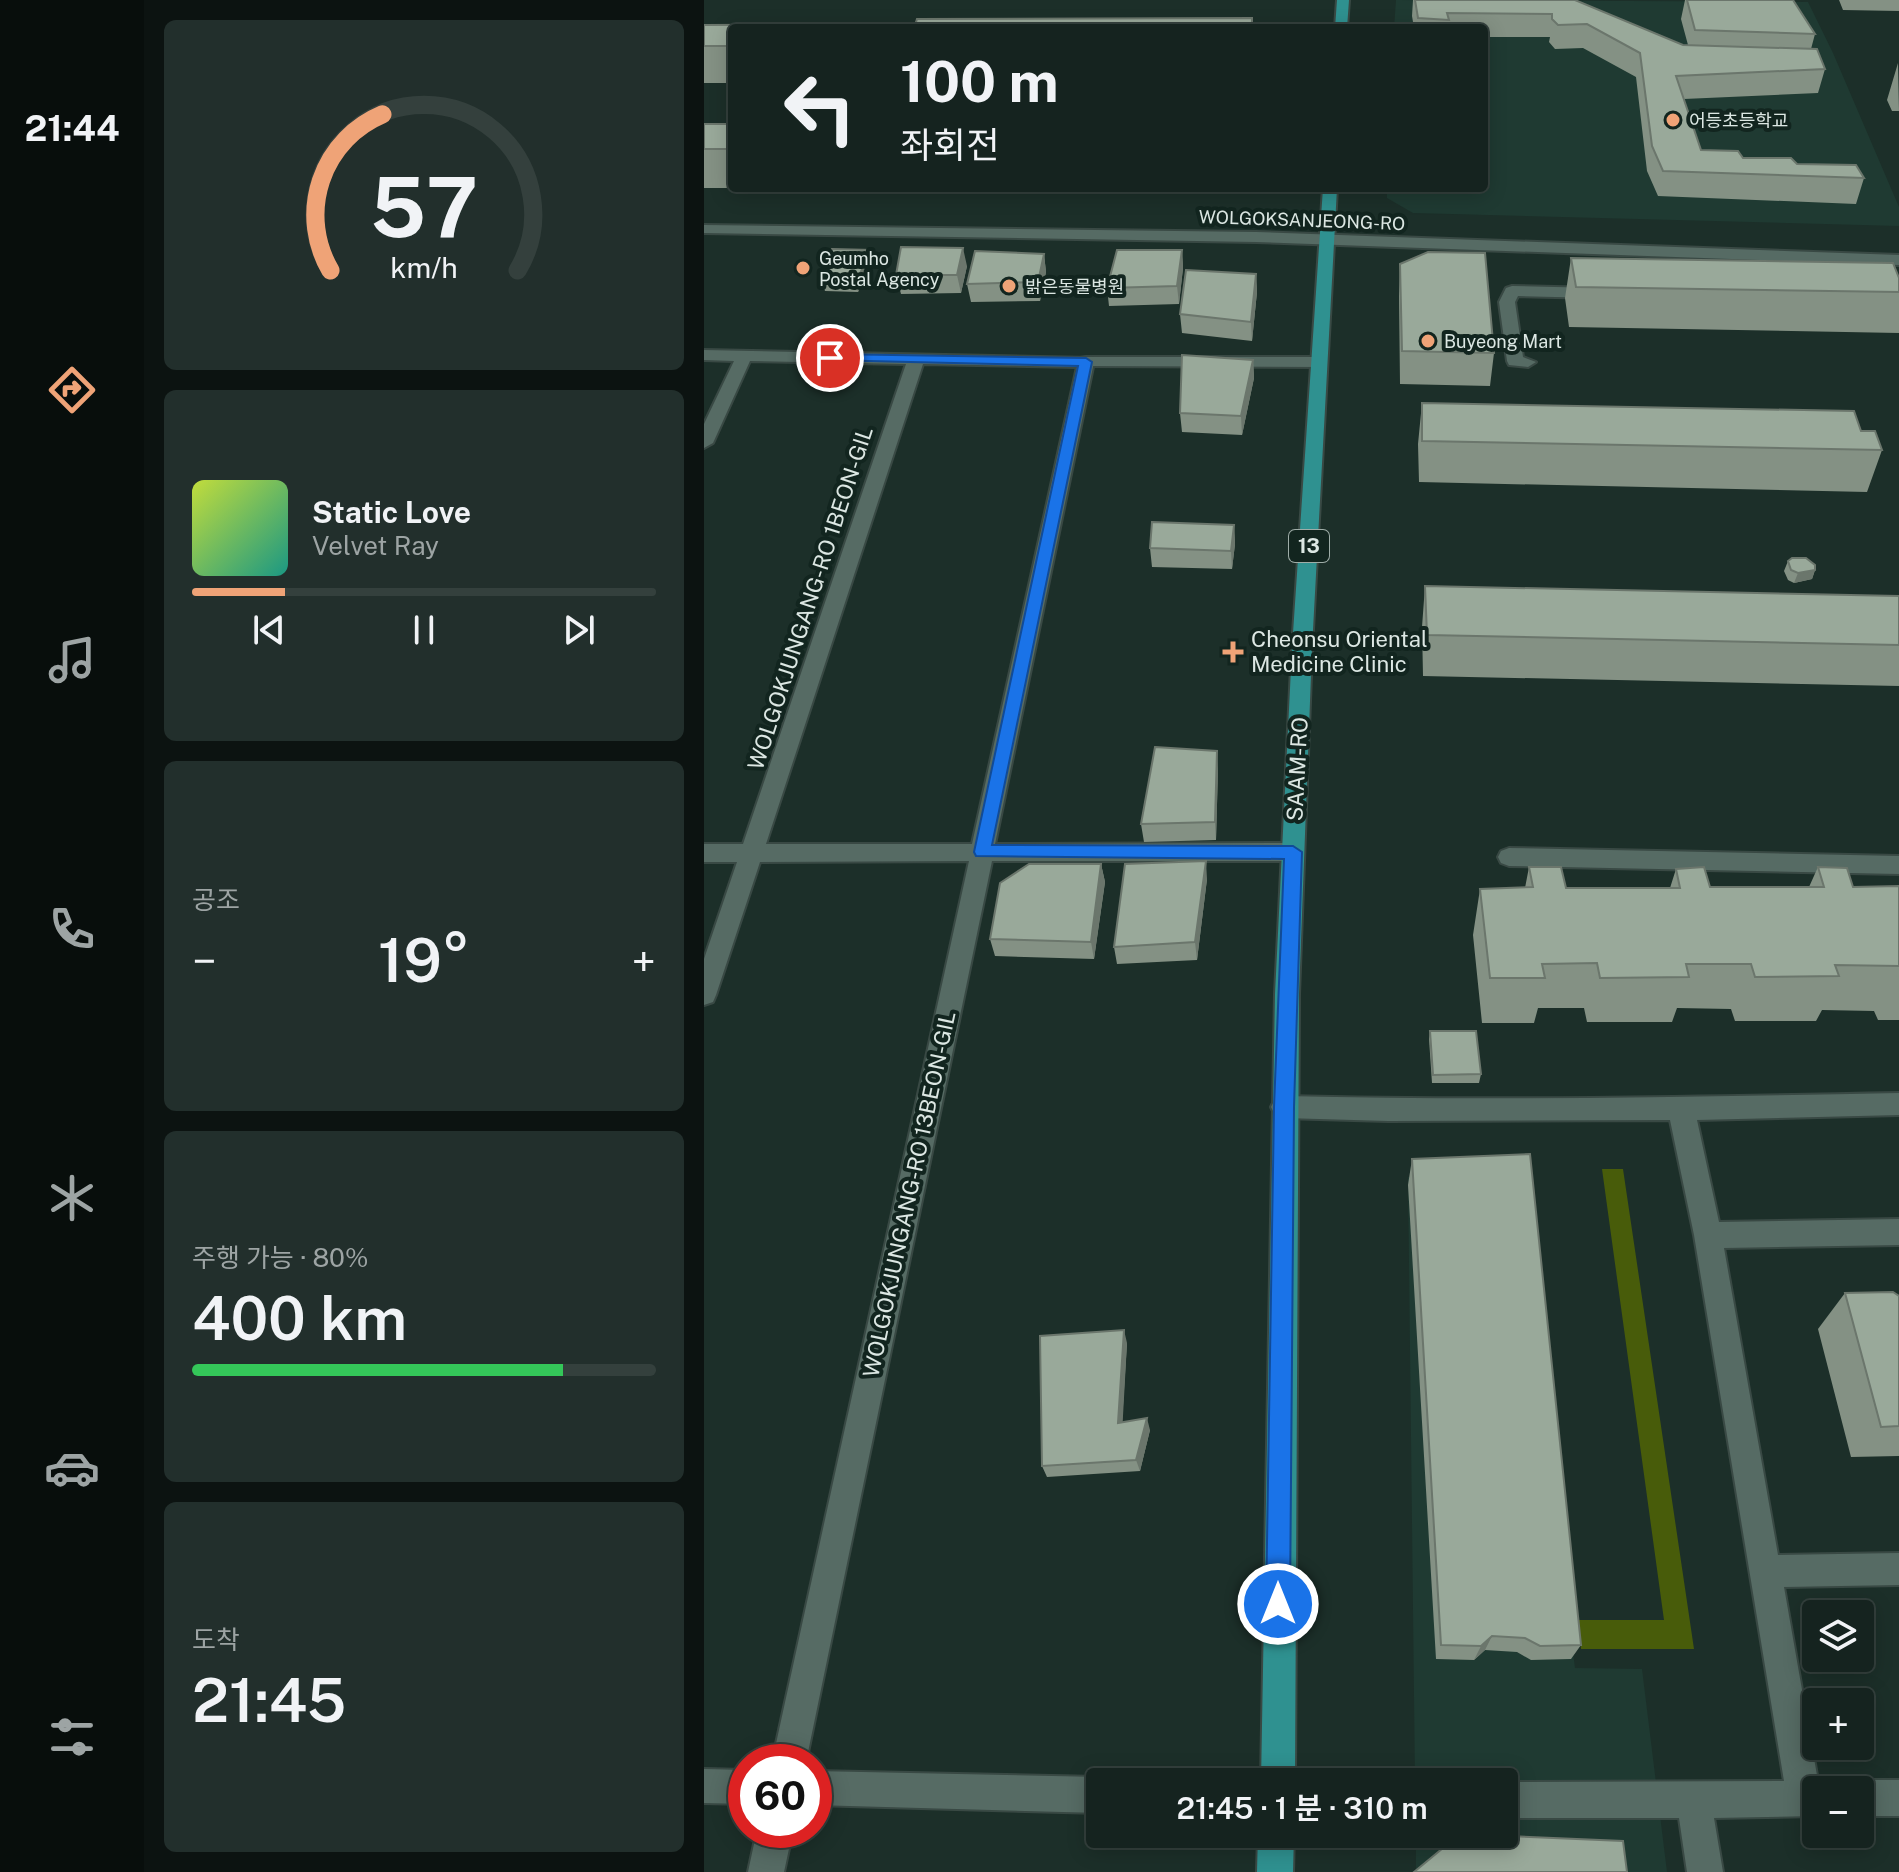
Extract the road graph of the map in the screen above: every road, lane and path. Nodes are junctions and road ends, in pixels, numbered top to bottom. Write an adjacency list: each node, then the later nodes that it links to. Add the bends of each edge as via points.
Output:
1 (1343, 0): 2 (main road)
2 (1341, 24)
3 (1330, 192): 5 (main road, SAAM-RO / 13)
4 (704, 229): 5 (street, WOLGOKSANJEONG-RO)
5 (1325, 241): 6 (street, WOLGOKSANJEONG-RO); 12 (main road, SAAM-RO / 13)
6 (1899, 260)
7 (1620, 293): 13 (street, via 1512,291 1507,302 1515,361)
8 (704, 355): 9 (street)
9 (744, 356): 10 (street); 14 (street)
10 (916, 359): 11 (street); 18 (street, WOLGOKJUNGANG-RO 1BEON-GIL)
11 (1086, 362): 12 (street); 15 (street)
12 (1319, 362): 16 (main road, SAAM-RO / 13)
13 (1528, 362)
14 (704, 443)
15 (982, 852): 16 (street); 18 (street); 29 (street, WOLGOKJUNGANG-RO 13BEON-GIL)
16 (1293, 852): 23 (main road, SAAM-RO / 13)
17 (704, 853): 18 (street)
18 (751, 853): 21 (street)
19 (1509, 857): 20 (street)
20 (1899, 865)
21 (704, 995)
22 (1899, 1104): 24 (street)
23 (1284, 1107): 24 (street); 30 (main road, SAAM-RO / 13)
24 (1681, 1109): 26 (street)
25 (1899, 1232): 26 (street)
26 (1708, 1235): 28 (street)
27 (1899, 1569): 28 (street)
28 (1765, 1571): 31 (street)
29 (793, 1744)
30 (1278, 1768)
31 (1806, 1776)
32 (704, 1786): 33 (street)
33 (728, 1787)
34 (832, 1788): 35 (street)
35 (1086, 1795)
36 (1802, 1798): 40 (street)
37 (1874, 1798): 38 (street)
38 (1899, 1798)
39 (1518, 1800): 40 (street)
40 (1694, 1801): 45 (street)
41 (771, 1848): 43 (street)
42 (1276, 1848): 44 (main road)
43 (766, 1872)
44 (1275, 1872)
45 (1705, 1872)

